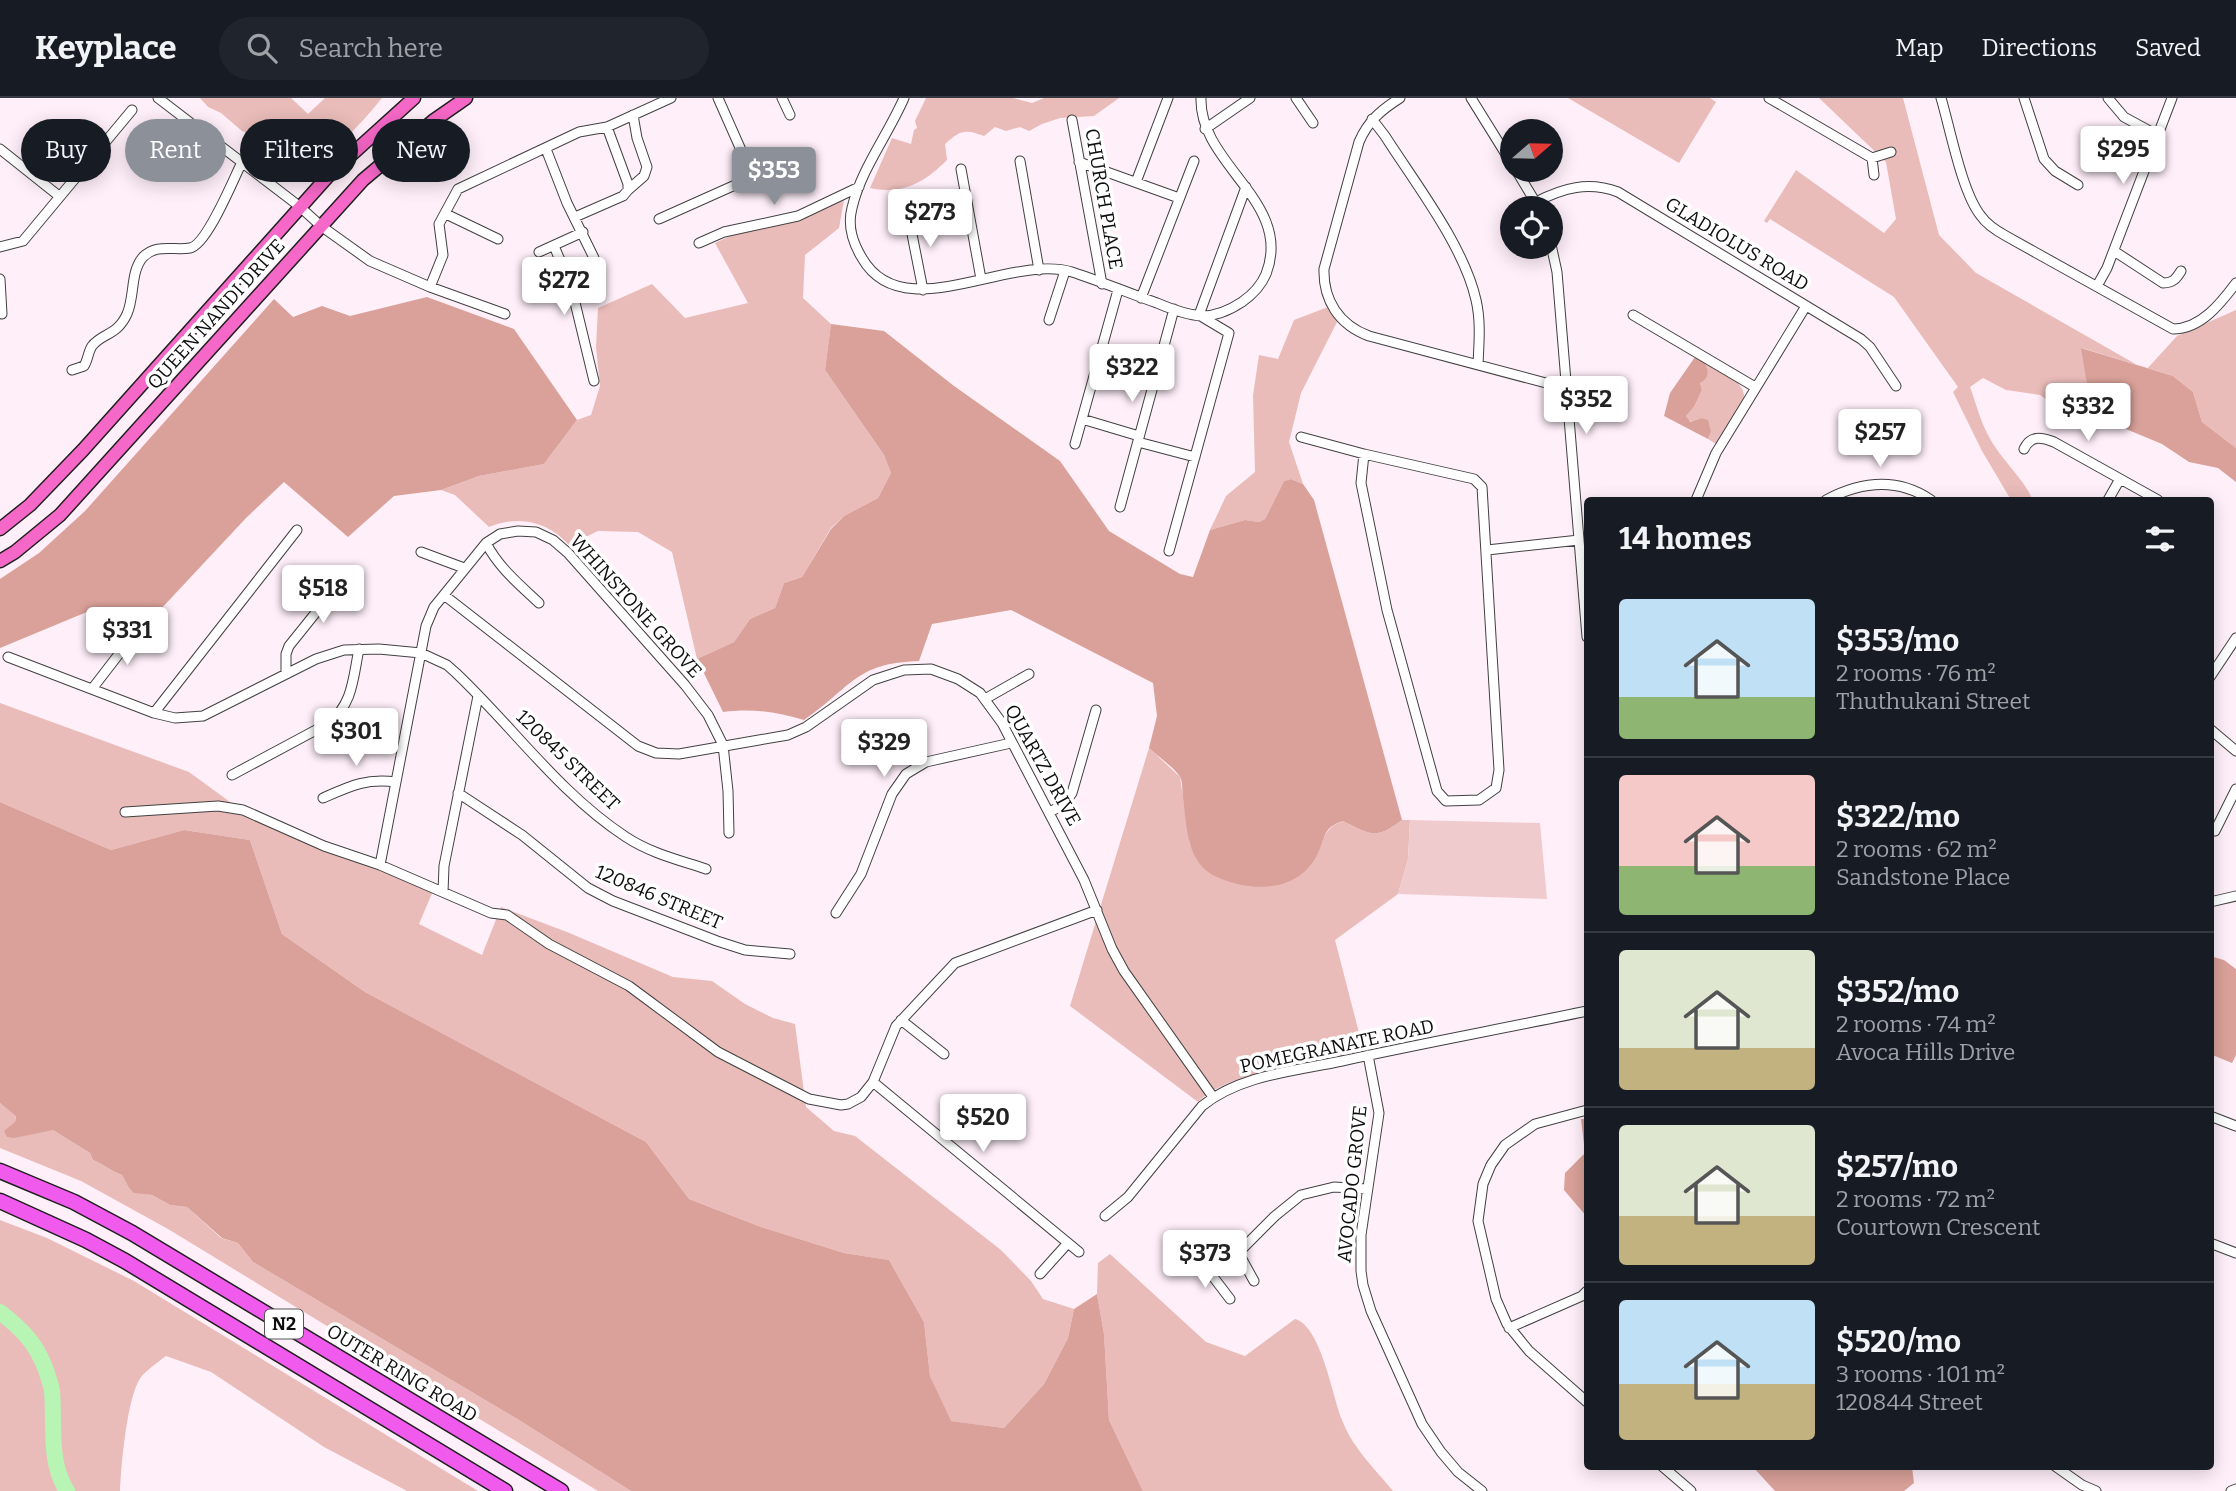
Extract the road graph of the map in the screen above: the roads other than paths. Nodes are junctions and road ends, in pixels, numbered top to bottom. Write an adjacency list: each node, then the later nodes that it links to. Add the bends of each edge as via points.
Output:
1 (158, 98): 33 (street)
2 (414, 98): 49 (main road, QUEEN NANDI DRIVE)
3 (466, 98): 54 (main road, QUEEN NANDI DRIVE, via 380,165)
4 (671, 98): 21 (street)
5 (718, 98): 53 (street, via 753,177)
6 (782, 98): 20 (street)
7 (904, 98): 43 (street)
8 (1168, 98): 41 (street)
9 (1200, 98): 26 (street)
10 (1250, 98): 26 (street)
11 (1296, 98): 24 (street)
12 (1400, 98): 22 (street)
13 (1471, 98): 28 (street)
14 (1769, 98): 32 (street)
15 (1941, 98): 71 (street, via 1963,176 1980,216 2006,236)
16 (2024, 98): 42 (street, via 2044,159)
17 (2108, 98): 27 (street, via 2124,117)
18 (2172, 98): 27 (street)
19 (132, 110): 46 (street)
20 (790, 115)
21 (633, 116): 25 (street); 45 (street, via 646,173)
22 (1372, 119): 84 (street, via 1451,240 1469,276 1480,327); 84 (street, via 1359,142 1325,259 1327,297 1341,319 1361,333)
23 (1072, 120): 36 (street, CHURCH PLACE)
24 (1313, 123)
25 (607, 127): 30 (street, via 585,131); 45 (street)
26 (1205, 129): 44 (street)
27 (2157, 135): 60 (street)
28 (1500, 145)
29 (0, 149): 46 (street)
30 (546, 149): 50 (street, via 458,189); 52 (street)
31 (1891, 152): 32 (street)
32 (1872, 158): 39 (street)
33 (240, 160)
34 (1194, 160): 48 (street)
35 (1020, 161): 64 (street)
36 (1079, 162): 41 (street); 70 (street, CHURCH PLACE)
37 (240, 166): 85 (street, via 204,238 190,248 163,248 143,258 121,324 92,346 84,366)
38 (961, 169): 68 (street)
39 (1874, 175)
40 (268, 182): 49 (street)
41 (1136, 182): 48 (street)
42 (2078, 185)
43 (859, 187): 57 (street, via 798,216 724,232); 73 (street, via 850,232 866,264 894,286)
44 (1246, 187): 81 (street); 81 (street, via 1269,231 1267,272 1256,290 1239,304)
45 (628, 190): 52 (street)
46 (59, 196): 59 (street, via 23,241)
47 (1549, 196): 76 (street, GLADIOLUS ROAD, via 1585,186 1618,192)
48 (1179, 198): 75 (street)
49 (299, 206): 54 (street); 105 (main road, QUEEN NANDI DRIVE, via 83,450)
50 (446, 214): 56 (street); 72 (street, via 439,224 443,255)
51 (908, 214): 73 (street)
52 (575, 217): 55 (street)
53 (659, 219)
54 (321, 226): 72 (street, via 370,261); 112 (main road, QUEEN NANDI DRIVE, via 60,515)
55 (583, 232): 58 (street); 62 (street)
56 (498, 239)
57 (699, 243)
58 (554, 246): 61 (street); 87 (street, via 571,286)
59 (0, 247)
60 (2113, 251): 66 (street, via 2163,283); 71 (street)
61 (539, 252)
62 (594, 258)
63 (1554, 259): 88 (street)
64 (1039, 270): 65 (street); 68 (street)
65 (1065, 271): 70 (street); 82 (street)
66 (2181, 271)
67 (0, 279): 78 (street)
68 (981, 279): 73 (street)
69 (2236, 283): 71 (street, via 2217,308 2173,329)
70 (1102, 284): 74 (street)
71 (2097, 286)
72 (430, 287): 79 (street)
73 (923, 290)
74 (1118, 290): 75 (street); 83 (street)
75 (1141, 298): 77 (street)
76 (1806, 306): 89 (street, GLADIOLUS ROAD, via 1866,342); 90 (street)
77 (1174, 310): 81 (street); 86 (street)
78 (2, 314)
79 (505, 314)
80 (1633, 315): 90 (street)
81 (1199, 316): 97 (street, via 1229,333)
82 (1049, 320)
83 (1099, 358): 86 (street); 91 (street)
84 (1478, 364): 88 (street, via 1546,383)
85 (72, 370)
86 (1156, 374): 93 (street)
87 (594, 381)
88 (1567, 384): 107 (street)
89 (1896, 386)
90 (1755, 387): 99 (street, via 1716,453)
91 (1082, 419): 93 (street); 94 (street)
92 (1301, 437): 96 (street)
93 (1138, 439): 97 (street); 104 (street)
94 (1075, 444)
95 (2024, 449): 98 (street, via 2032,439 2045,438)
96 (1364, 454): 109 (street, via 1478,481 1484,492); 109 (street, via 1362,492 1387,610 1437,791 1450,802 1479,800 1498,783)
97 (1195, 457): 110 (street)
98 (2120, 479): 102 (street); 103 (street)
99 (1697, 497)
100 (1833, 497): 101 (street, via 1854,488 1884,484)
101 (1926, 497)
102 (2110, 497)
103 (2153, 497)
104 (1120, 507)
105 (0, 529)
106 (298, 530): 130 (street)
107 (1579, 540): 109 (street); 116 (street)
108 (486, 543): 113 (street, WHINSTONE GROVE); 117 (street, via 507,573); 133 (street, WHINSTONE GROVE, via 508,532 528,531 559,545 699,701)
109 (1487, 550)
110 (1169, 551)
111 (421, 552): 113 (street)
112 (0, 561)
113 (464, 568): 115 (street, WHINSTONE GROVE)
114 (346, 575): 124 (street, via 289,646)
115 (444, 595): 121 (street, WHINSTONE GROVE, via 429,616); 133 (street, QUARTZ DRIVE, via 638,746 667,755)
116 (1584, 601)
117 (540, 603)
118 (139, 628): 126 (street)
119 (2236, 638): 123 (street)
120 (359, 649): 121 (street); 124 (street, via 327,655); 135 (street, via 348,702 341,713)
121 (421, 653): 127 (street, 120845 STREET, via 447,665); 136 (street, WHINSTONE GROVE)
122 (8, 657): 126 (street)
123 (2214, 671)
124 (286, 673): 130 (street, via 203,716 175,718)
125 (1029, 674): 128 (street)
126 (92, 689): 130 (street)
127 (478, 696): 138 (street); 145 (street, 120845 STREET, via 576,797 624,836)
128 (985, 699): 132 (street, QUARTZ DRIVE); 133 (street, QUARTZ DRIVE, via 944,673 904,670 873,680 788,735)
129 (1096, 710): 141 (street, via 1072,793)
130 (155, 713)
131 (2214, 732): 134 (street)
132 (1012, 743): 141 (street, QUARTZ DRIVE); 150 (street, via 926,762 906,774 892,794 861,874)
133 (723, 745): 143 (street)
134 (2236, 751)
135 (233, 775)
136 (396, 782): 139 (street, via 361,782); 144 (street, WHINSTONE GROVE)
137 (2236, 789): 142 (street)
138 (458, 793): 146 (street); 151 (street, 120846 STREET, via 522,835 588,888 613,901 736,947)
139 (323, 798)
140 (125, 812): 144 (street, via 218,806 243,810 324,846)
141 (1050, 812): 149 (street, QUARTZ DRIVE)
142 (2215, 831)
143 (729, 833)
144 (380, 864): 146 (street)
145 (706, 869)
146 (443, 892): 156 (street, via 491,913 507,915 549,944 629,986 718,1052 809,1099 848,1104)
147 (2236, 896): 148 (street)
148 (2214, 901)
149 (1097, 910): 153 (street, via 955,963); 157 (street, QUARTZ DRIVE, via 1124,971)
150 (836, 913)
151 (790, 954)
152 (1584, 1012): 155 (street, POMEGRANATE ROAD)
153 (901, 1020): 154 (street); 156 (street)
154 (944, 1054)
155 (1368, 1055): 157 (street, POMEGRANATE ROAD, via 1239,1084); 162 (street, AVOCADO GROVE, via 1380,1113)
156 (873, 1082): 167 (street)
157 (1213, 1097): 166 (street, POMEGRANATE ROAD, via 1128,1197)
158 (1584, 1111): 176 (street, via 1535,1124 1512,1138 1483,1184 1478,1208 1482,1241 1496,1299)
159 (2214, 1118): 160 (street)
160 (2236, 1126)
161 (0, 1171): 181 (highway, OUTER RING ROAD / N2, via 132,1233)
162 (1367, 1189): 170 (street, via 1334,1187 1301,1195); 182 (street, AVOCADO GROVE, via 1361,1271 1371,1311 1422,1424 1458,1472)
163 (0, 1201): 165 (highway, N2)
164 (0, 1206): 165 (highway)
165 (28, 1213): 180 (highway, N2, via 125,1261)
166 (1105, 1216)
167 (1067, 1244): 169 (street); 172 (street)
168 (2214, 1245): 171 (street)
169 (1080, 1252)
170 (1238, 1252): 173 (street); 175 (street, via 1210,1267)
171 (2236, 1253)
172 (1040, 1274)
173 (1254, 1281)
174 (1584, 1294): 176 (street)
175 (1230, 1299)
176 (1509, 1328): 177 (street)
177 (1584, 1399)
178 (1667, 1470): 183 (street)
179 (2061, 1470): 184 (street)
180 (505, 1491)
181 (561, 1491)
182 (1482, 1491)
183 (1691, 1491)
184 (2096, 1491)

